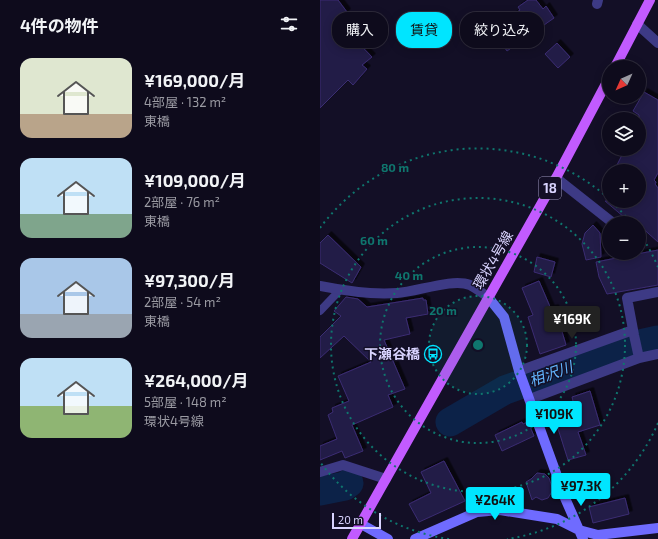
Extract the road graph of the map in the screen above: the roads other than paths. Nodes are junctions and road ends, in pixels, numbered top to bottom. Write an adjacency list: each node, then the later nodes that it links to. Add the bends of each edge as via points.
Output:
1 (650, 0): 2 (main road)
2 (637, 24): 3 (street); 4 (main road)
3 (658, 44)
4 (619, 60)
5 (602, 91): 6 (main road, 環状4号線 / 18)
6 (556, 178): 7 (street); 11 (main road, 環状4号線 / 18)
7 (604, 216)
8 (320, 286): 9 (street)
9 (340, 290): 11 (street, via 370,294 398,293 458,282 470,285); 12 (lane)
10 (658, 292): 13 (street, via 627,298)
11 (488, 297): 16 (street, via 504,317); 19 (main road, 環状4号線 / 18)
12 (320, 311)
13 (633, 332): 15 (street); 16 (street)
14 (658, 354): 15 (street)
15 (638, 355): 17 (street)
16 (519, 373): 17 (street)
17 (529, 397): 22 (street, via 565,498)
18 (320, 472): 19 (street, via 343,465)
19 (386, 479): 20 (main road, 環状4号線 / 18)
20 (361, 524): 23 (main road, 環状4号線 / 18); 24 (street)
21 (658, 528): 22 (street, via 598,535)
22 (581, 534): 25 (street, via 557,519 500,510 477,512)
23 (352, 539)
24 (388, 539)
25 (415, 539)

